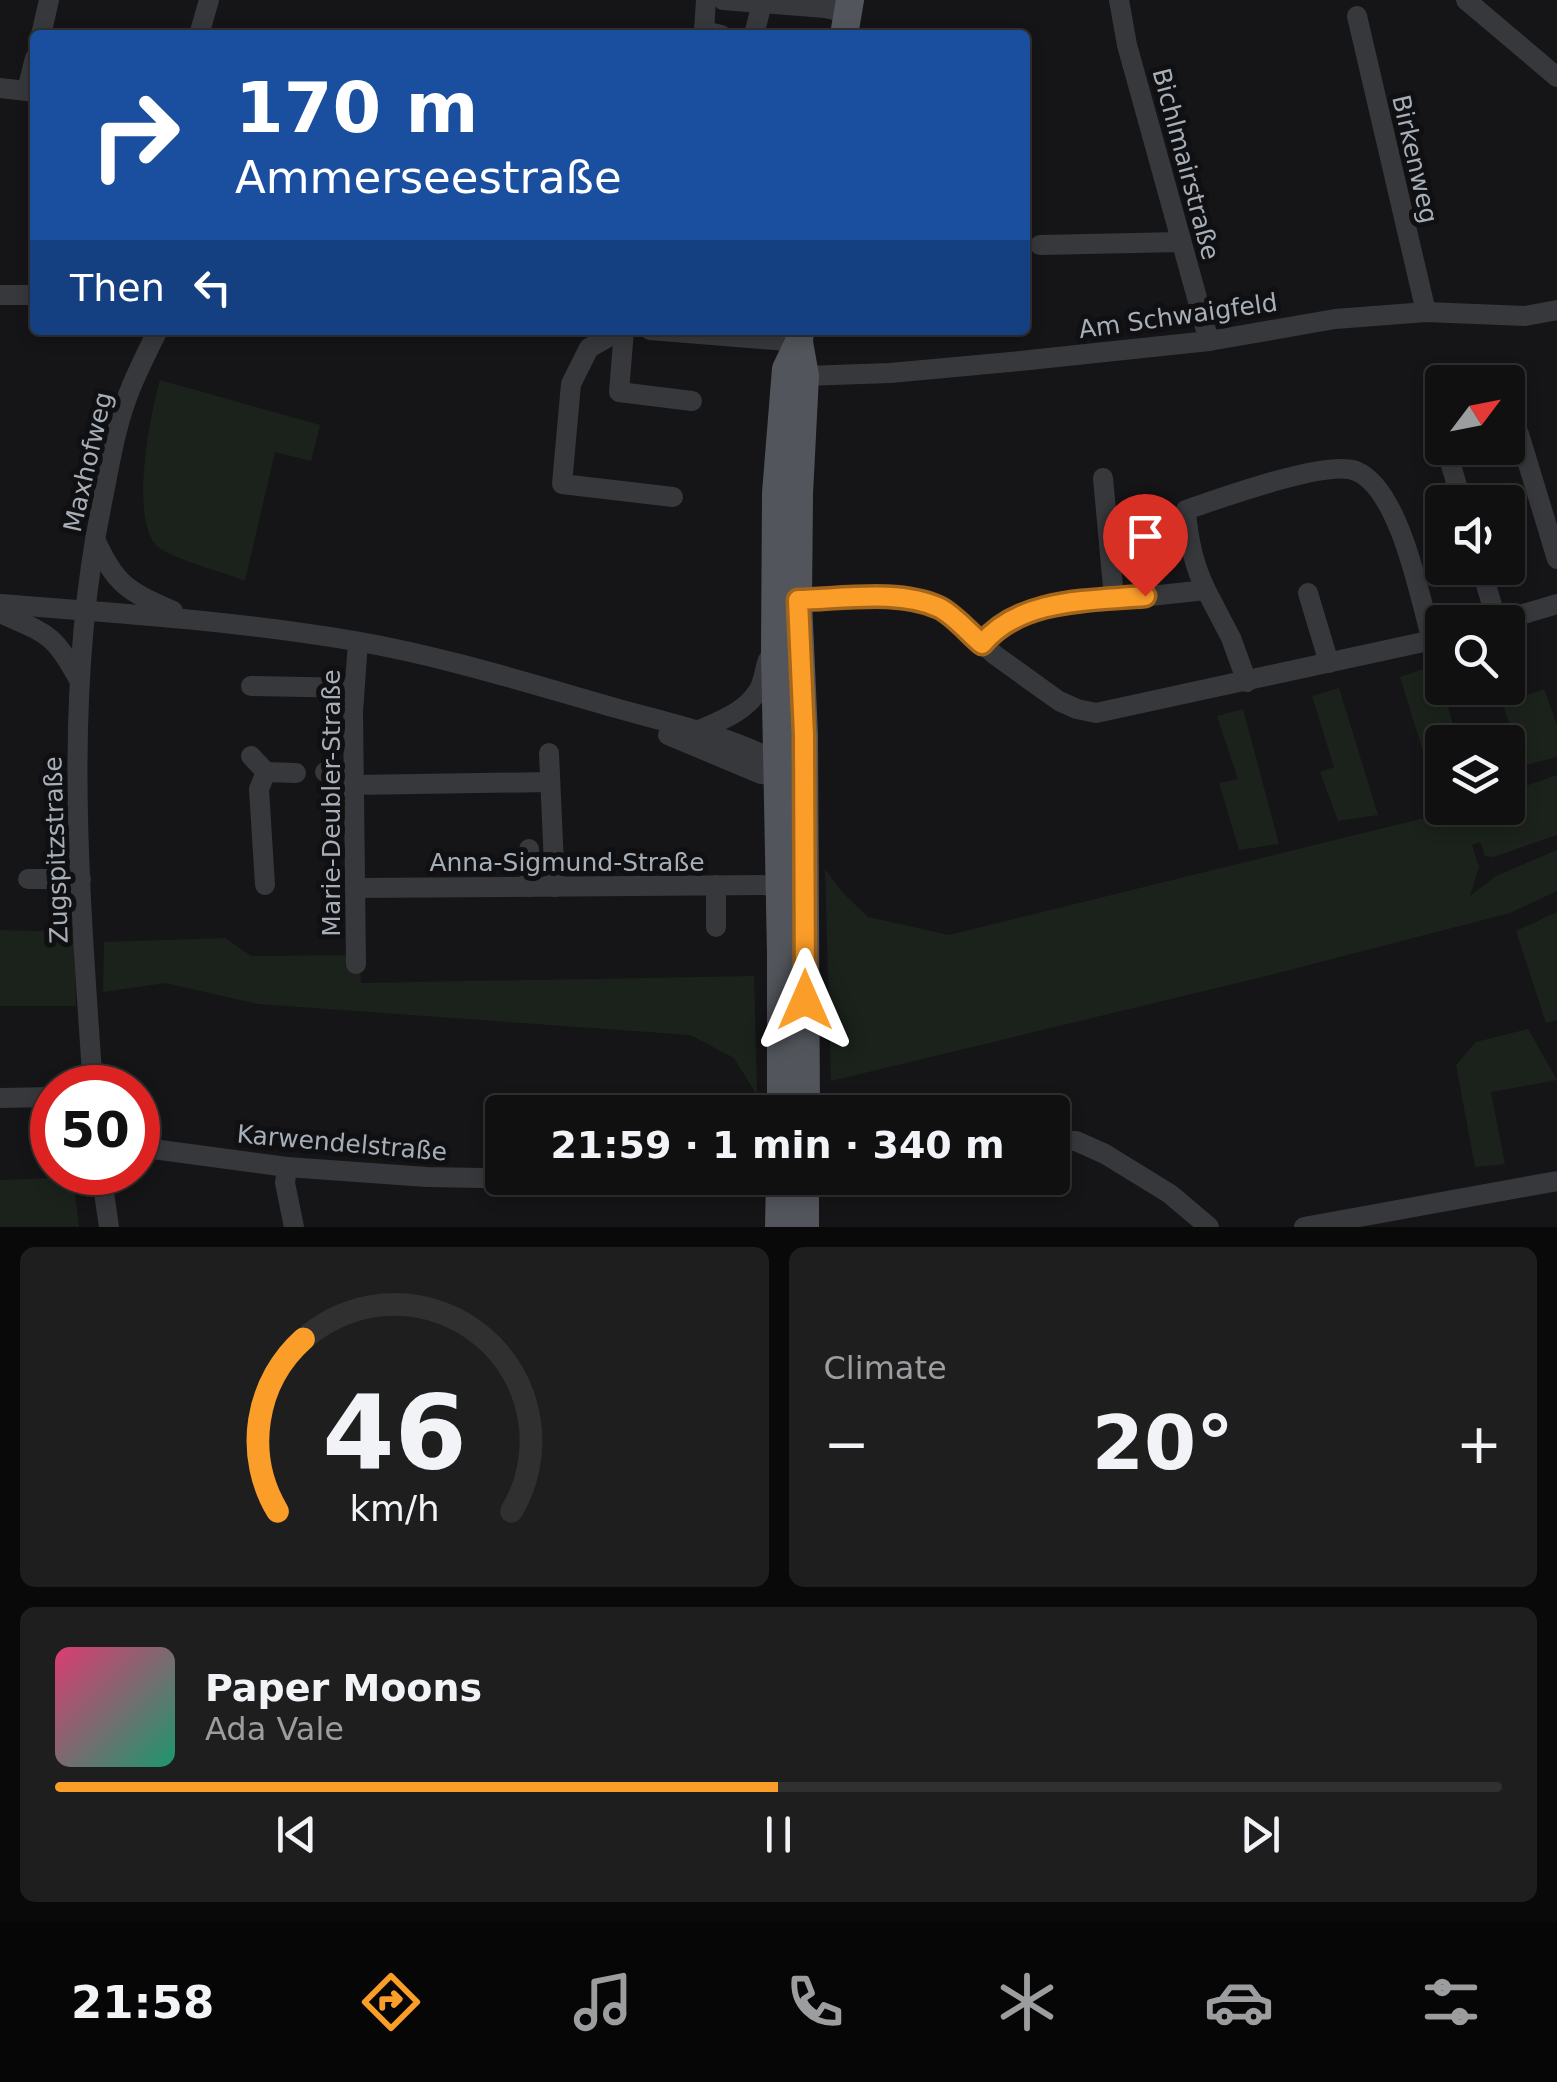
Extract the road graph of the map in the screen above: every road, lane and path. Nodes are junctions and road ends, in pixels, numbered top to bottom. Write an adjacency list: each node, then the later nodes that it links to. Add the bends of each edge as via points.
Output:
1 (50, 0): 10 (street)
2 (209, 0): 11 (street)
3 (706, 0): 12 (street)
4 (724, 0): 7 (street)
5 (1119, 0): 17 (street, Bichlmairstraße)
6 (1466, 0): 14 (street)
7 (762, 2): 8 (street); 13 (street)
8 (848, 16)
9 (1356, 16): 22 (street, Birkenweg)
10 (42, 30)
11 (200, 30)
12 (704, 30)
13 (755, 30)
14 (1557, 77)
15 (0, 88): 16 (street)
16 (30, 91)
17 (1181, 242): 18 (street); 28 (street, Bichlmairstraße)
18 (1040, 245)
19 (0, 295): 20 (street)
20 (30, 296)
21 (1557, 310): 22 (street, Am Schwaigfeld, via 1525,316)
22 (1426, 312): 28 (street, Am Schwaigfeld)
23 (156, 335): 34 (street, Maxhofweg, via 119,422)
24 (613, 335): 33 (street, via 588,348 571,384 562,484)
25 (622, 335): 30 (street, via 619,392)
26 (775, 335): 27 (street)
27 (800, 336): 29 (main road); 39 (main road, via 786,369 776,493)
28 (1209, 341): 29 (street, Am Schwaigfeld)
29 (805, 376): 39 (main road)
30 (692, 401)
31 (1525, 454): 35 (street)
32 (1102, 478): 38 (street)
33 (673, 497)
34 (94, 538): 43 (street, Maxhofweg); 46 (street, via 122,584)
35 (1557, 558)
36 (1206, 590): 38 (street); 42 (street, via 1195,569 1186,510 1321,470 1354,469 1376,484 1402,532); 53 (street)
37 (1308, 593): 51 (street)
38 (1114, 598): 49 (street, via 1039,608 994,629)
39 (787, 600): 49 (street, via 917,599 944,610); 50 (main road); 62 (main road)
40 (0, 604): 43 (street)
41 (1557, 604): 45 (street)
42 (1426, 605)
43 (86, 611): 46 (street); 52 (street, Zugspitzstraße)
44 (0, 613): 52 (street, via 55,641)
45 (1525, 614)
46 (191, 619): 47 (street)
47 (358, 642): 55 (street, Marie-Deubler-Straße); 56 (street)
48 (1425, 643): 51 (street)
49 (982, 644): 53 (street, via 1059,701 1096,713)
50 (775, 651): 57 (street, via 748,703); 62 (main road)
51 (1329, 663): 53 (street)
52 (79, 680): 68 (street, Zugspitzstraße)
53 (1247, 682)
54 (251, 686): 55 (street)
55 (354, 688): 64 (street, Marie-Deubler-Straße)
56 (593, 702): 57 (street); 62 (street, via 761,774)
57 (697, 732): 62 (street)
58 (548, 754): 65 (street)
59 (251, 756): 60 (street)
60 (266, 772): 63 (street); 69 (street, via 260,789)
61 (325, 772): 64 (street)
62 (786, 772): 70 (main road); 79 (main road)
63 (296, 773)
64 (353, 778): 65 (street); 74 (street, Marie-Deubler-Straße)
65 (550, 782): 73 (street)
66 (529, 849): 72 (street)
67 (28, 879): 68 (street)
68 (81, 879): 77 (street, Zugspitzstraße)
69 (265, 885)
70 (780, 885): 71 (street, Anna-Sigmund-Straße); 78 (main road)
71 (716, 886): 73 (street, Anna-Sigmund-Straße); 75 (street)
72 (530, 887): 73 (street, Anna-Sigmund-Straße); 74 (street, Anna-Sigmund-Straße)
73 (555, 887)
74 (355, 888): 76 (street, Marie-Deubler-Straße)
75 (716, 927)
76 (356, 964)
77 (92, 1065)
78 (780, 1095)
79 (805, 1095)
80 (30, 1097): 81 (street)
81 (0, 1098)
82 (1070, 1141): 94 (street, via 1106,1154)
83 (160, 1150): 84 (street, Karwendelstraße)
84 (287, 1167): 85 (street, Karwendelstraße); 91 (street)
85 (485, 1178)
86 (1557, 1181): 95 (street)
87 (104, 1195): 90 (street)
88 (779, 1195): 92 (main road)
89 (805, 1195): 93 (main road)
90 (109, 1227)
91 (294, 1227)
92 (778, 1227)
93 (805, 1227)
94 (1209, 1227)
95 (1304, 1227)

